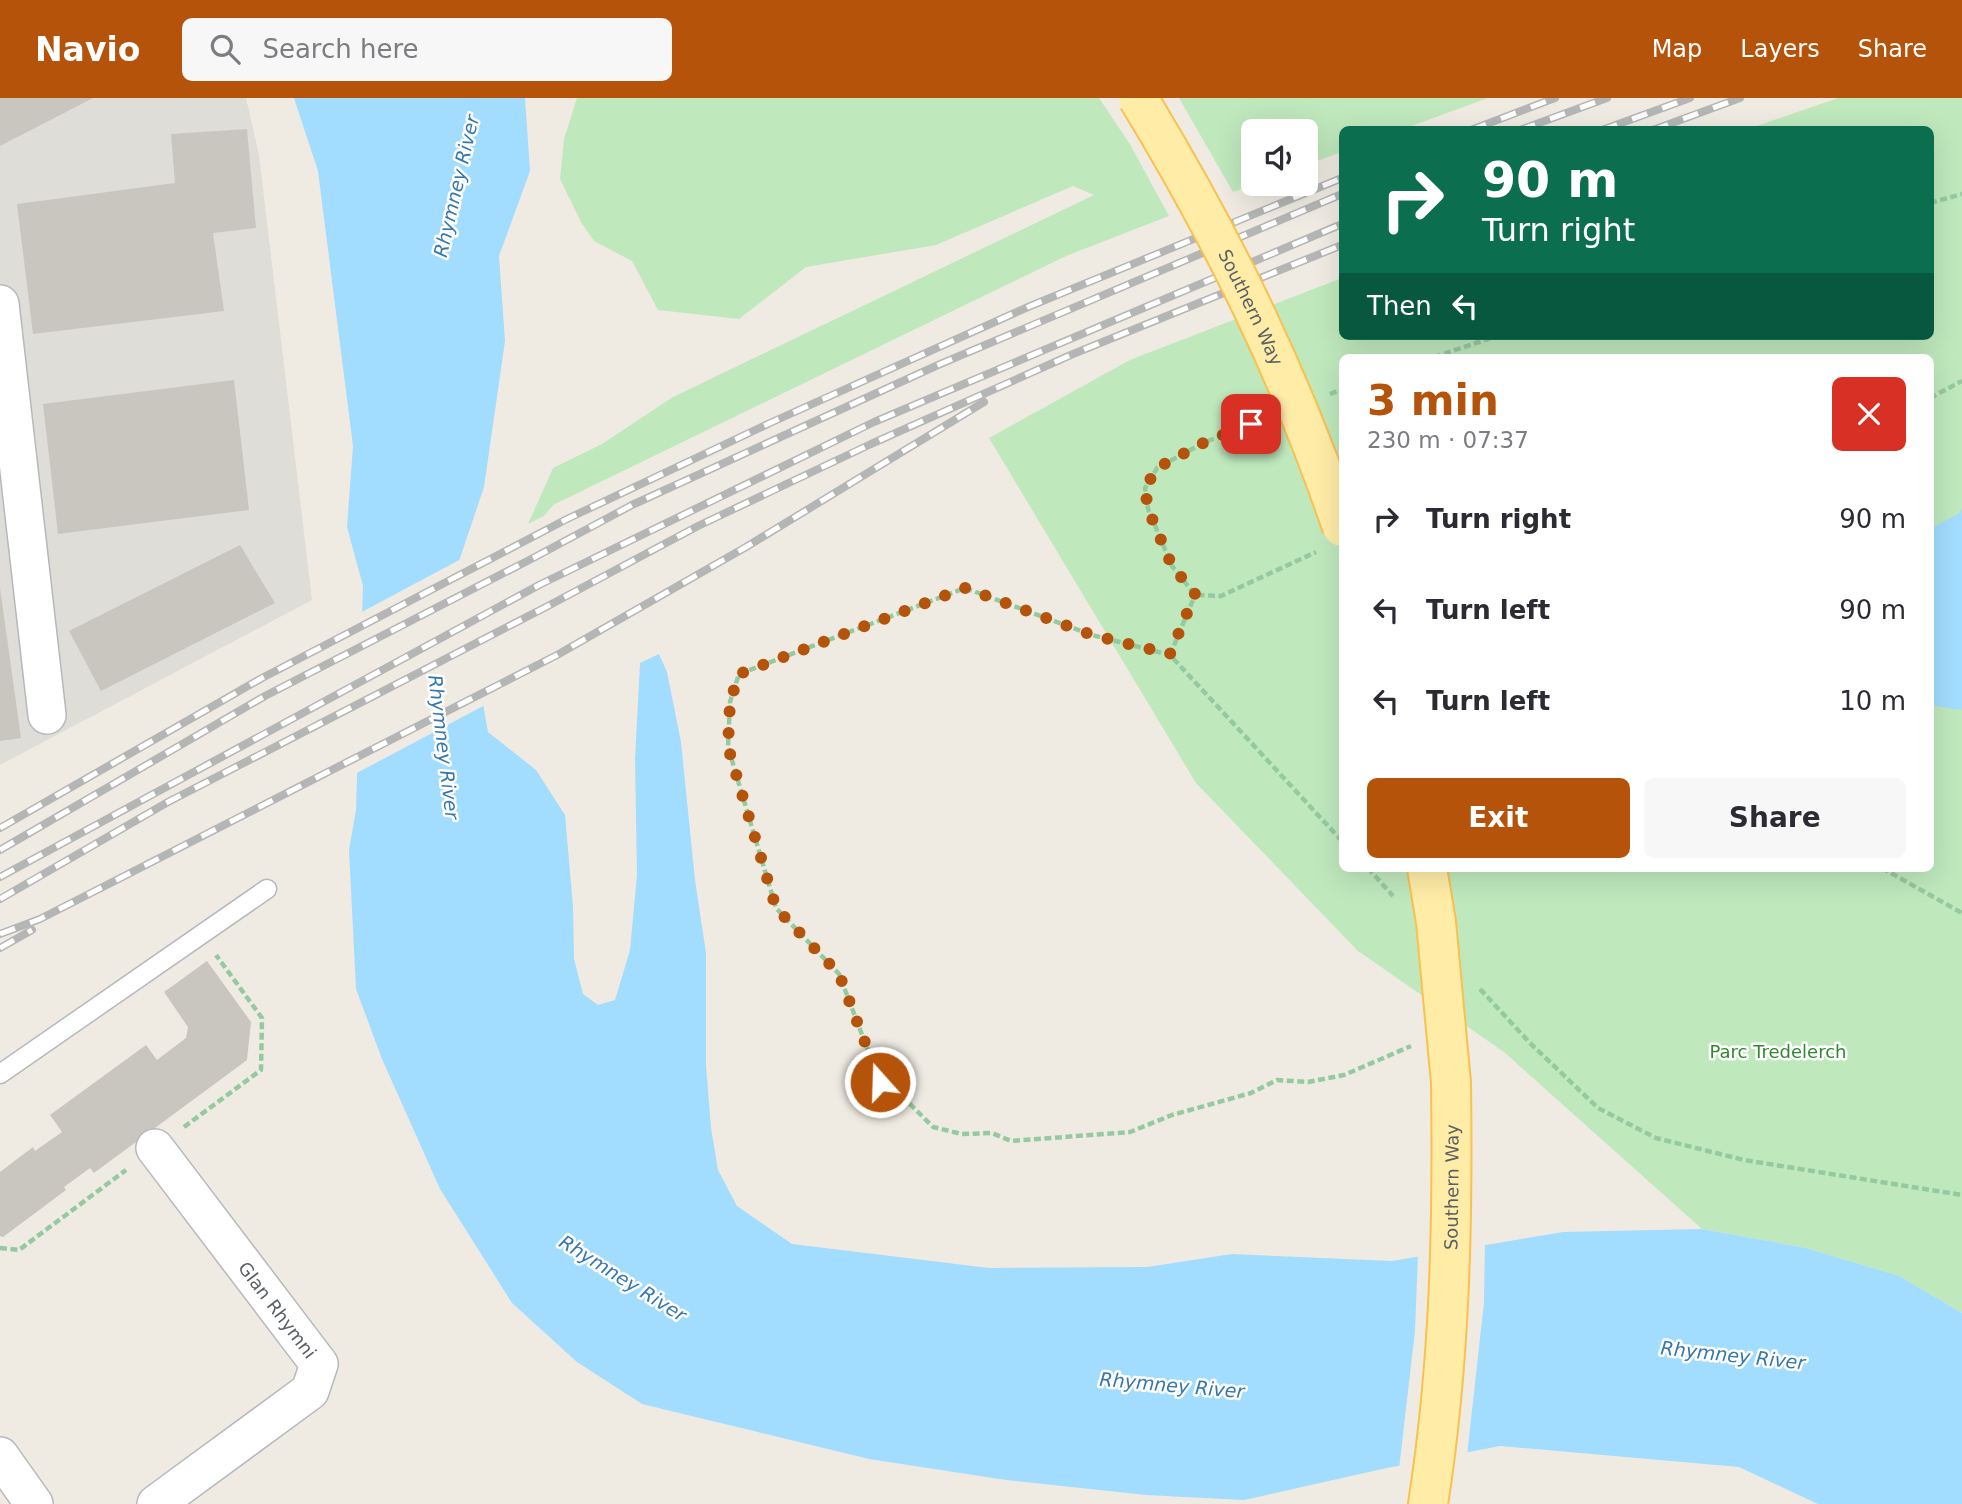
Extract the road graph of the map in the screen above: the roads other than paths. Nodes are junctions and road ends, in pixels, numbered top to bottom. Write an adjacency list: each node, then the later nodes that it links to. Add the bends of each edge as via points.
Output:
1 (1138, 98): 3 (main road, Southern Way, bridge, via 1186,177 1265,331 1310,435)
2 (0, 304): 4 (street)
3 (1330, 539)
4 (47, 715)
5 (1428, 872): 12 (main road, Southern Way, bridge, via 1451,1083 1452,1170 1449,1312)
6 (267, 890): 7 (lane)
7 (0, 1074)
8 (155, 1148): 11 (street, Glan Rhymni, via 319,1364 310,1391)
9 (0, 1456): 10 (street)
10 (34, 1504)
11 (156, 1504)
12 (1428, 1504)

